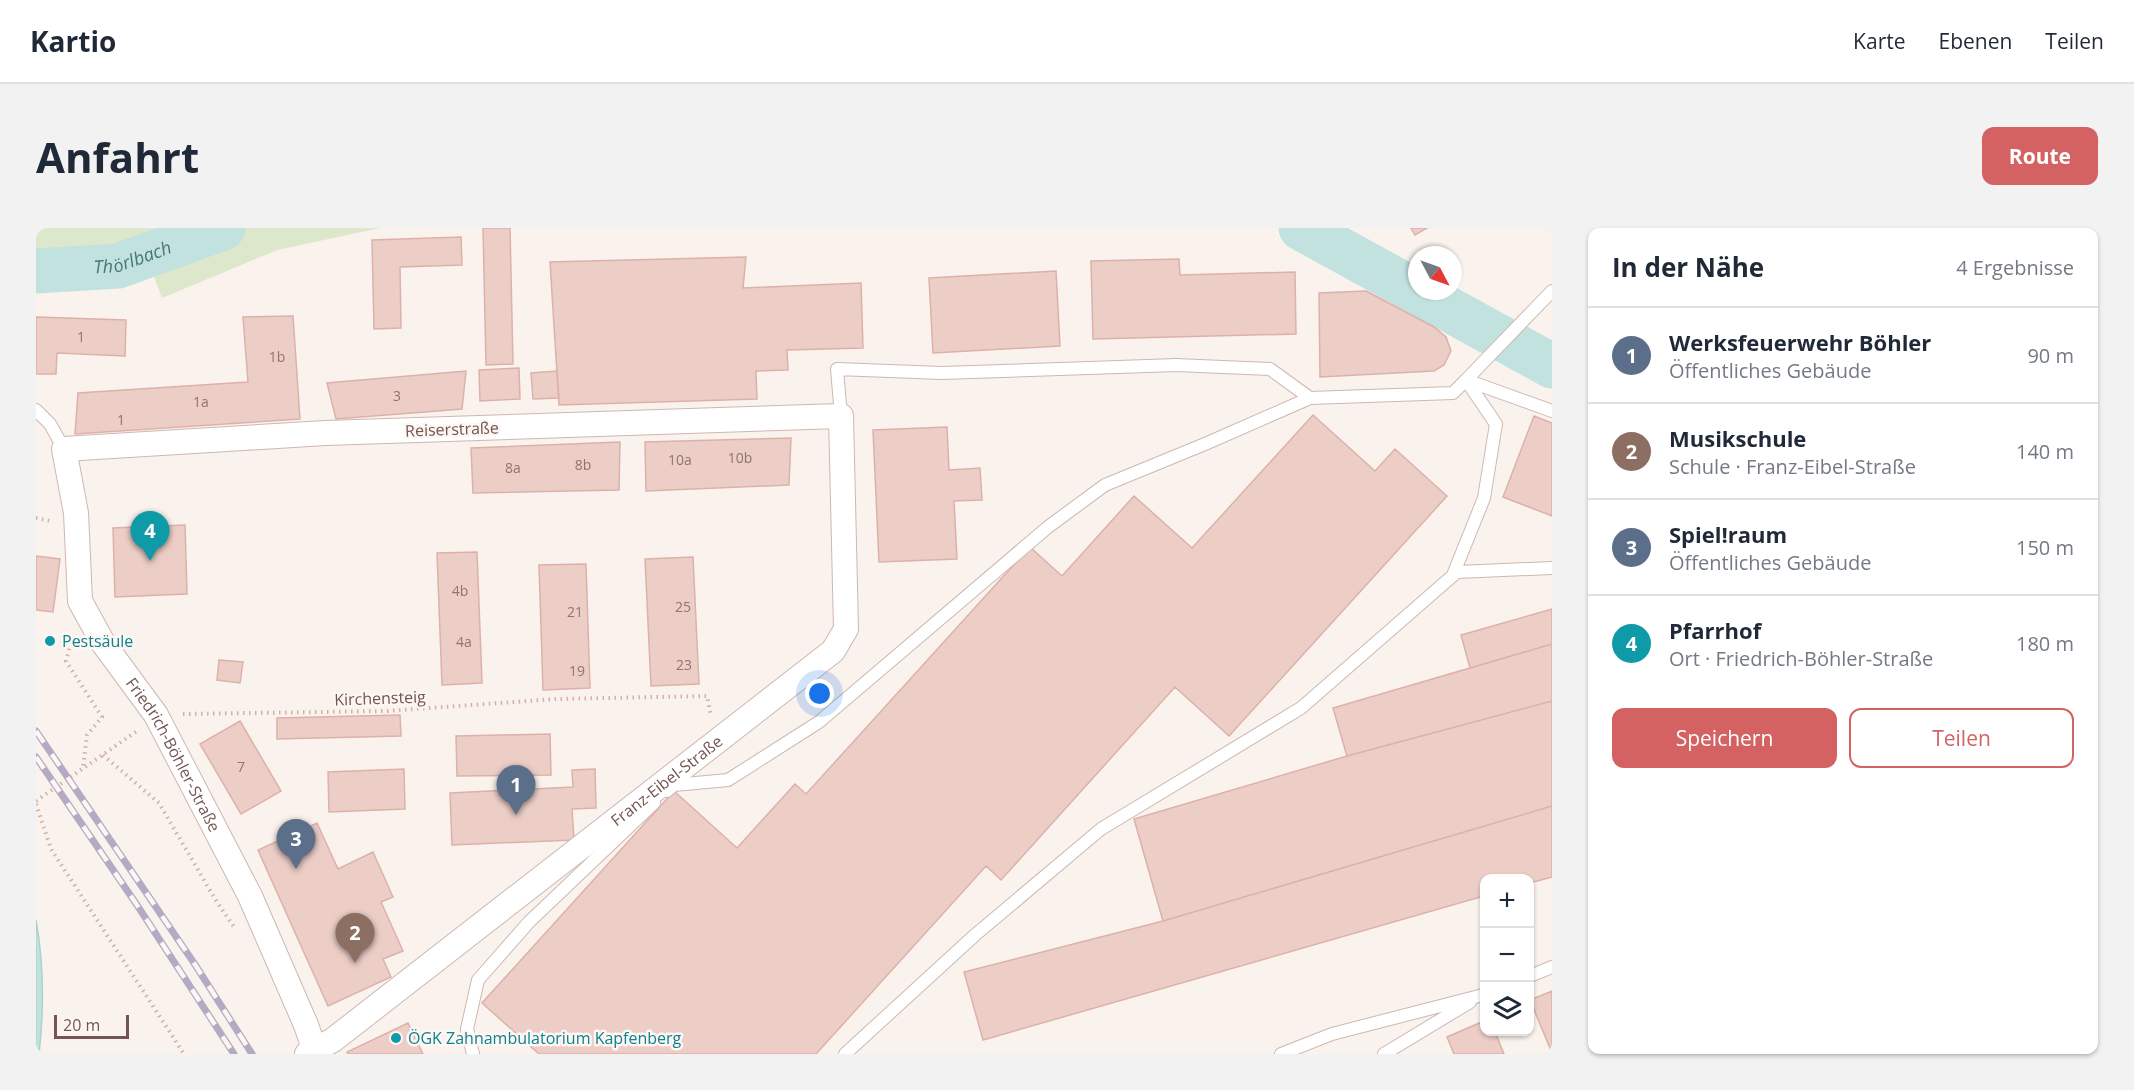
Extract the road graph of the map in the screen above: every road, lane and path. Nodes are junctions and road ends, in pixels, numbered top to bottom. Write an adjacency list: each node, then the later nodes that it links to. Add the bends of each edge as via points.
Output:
1 (1552, 291): 2 (lane)
2 (1466, 380): 3 (lane, via 1454,393); 5 (lane); 9 (lane, via 1496,424 1484,498)
3 (1310, 398): 6 (lane, via 1270,369 1176,365 942,373 837,369); 21 (lane, via 1105,484 1048,527 819,722 728,780 674,785 529,922 478,980 467,1029)
4 (36, 410): 7 (lane, via 50,424)
5 (1552, 411)
6 (841, 416): 7 (street, Reiserstraße, via 325,434); 11 (street, Franz-Eibel-Straße, via 846,629 833,651)
7 (64, 449): 10 (street, Friedrich-Böhler-Straße, via 76,513 80,601 103,643)
8 (1552, 568): 9 (lane)
9 (1453, 575): 22 (lane, via 1301,708 1101,829 975,935)
10 (156, 715): 11 (path, Kirchensteig, via 387,711 556,699 707,696); 12 (path); 19 (street, Friedrich-Böhler-Straße, via 250,896 306,1025)
11 (717, 740): 19 (street, Franz-Eibel-Straße)
12 (103, 755): 13 (path); 14 (path, via 159,803)
13 (36, 803): 20 (path, via 51,849)
14 (240, 934)
15 (1552, 967): 16 (lane)
16 (1534, 974)
17 (1480, 995): 23 (lane, via 1332,1034)
18 (1480, 996): 24 (lane)
19 (312, 1053)
20 (184, 1054)
21 (473, 1054)
22 (845, 1054)
23 (1281, 1054)
24 (1384, 1054)

